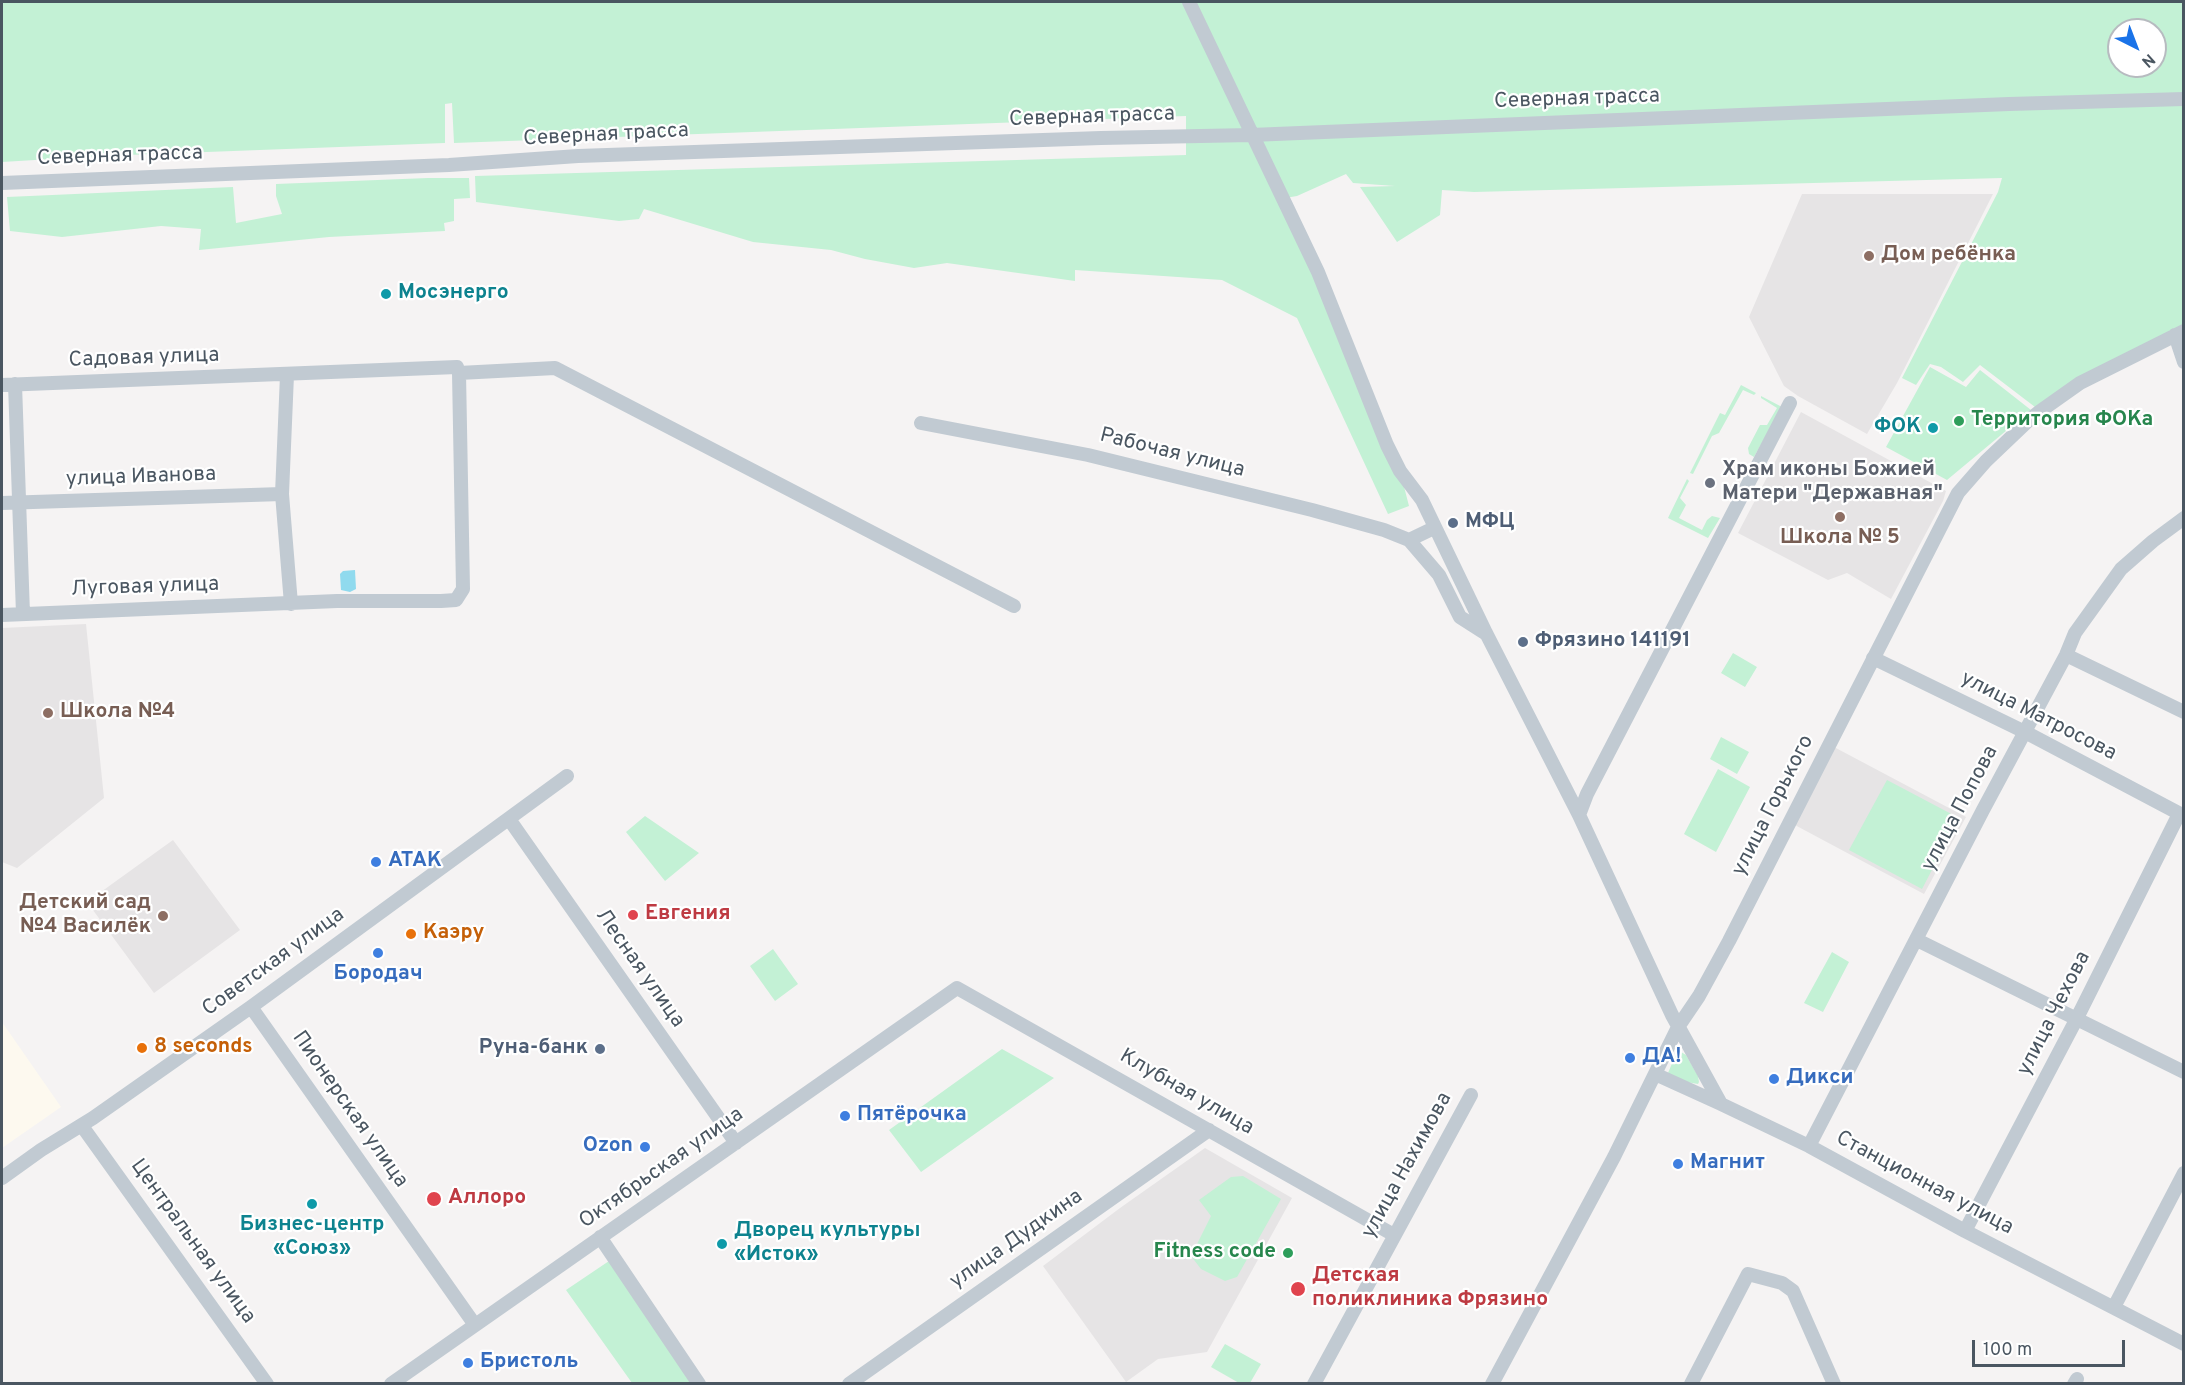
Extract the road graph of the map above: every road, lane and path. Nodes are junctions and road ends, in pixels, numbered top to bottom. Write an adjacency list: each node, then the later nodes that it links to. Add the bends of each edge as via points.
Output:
1 (1189, 2): 3 (street)
2 (2184, 99): 3 (street, Северная трасса)
3 (1251, 135): 4 (street, Северная трасса, via 578,156); 16 (street, via 1318,272 1387,445 1422,500)
4 (2, 183)
5 (2179, 333): 6 (street); 24 (street, улица Горького, via 2079,383 2028,421 1986,461 1958,493)
6 (2184, 362)
7 (459, 373): 8 (street, Садовая улица, via 457,367); 18 (street, Луговая улица, via 464,590 456,600); 19 (street, via 555,368)
8 (287, 375): 9 (street, Садовая улица); 12 (street)
9 (8, 384): 13 (street)
10 (1790, 403): 28 (street)
11 (921, 423): 17 (street, Рабочая улица, via 1088,455 1312,510)
12 (282, 495): 13 (street, улица Иванова); 18 (street)
13 (19, 502): 14 (street, улица Иванова); 20 (street)
14 (2, 503)
15 (2184, 519): 23 (street, улица Попова, via 2121,569 2075,633)
16 (1434, 528): 17 (street); 22 (street)
17 (1409, 540): 22 (street, via 1439,575 1460,617)
18 (291, 604): 20 (street, Луговая улица)
19 (1014, 606)
20 (23, 614): 21 (street, Луговая улица)
21 (2, 615)
22 (1486, 633): 28 (street)
23 (2066, 655): 25 (street); 26 (street, улица Попова)
24 (1873, 658): 26 (street, улица Матросова); 35 (street, улица Горького, via 1729,941)
25 (2184, 712)
26 (2025, 732): 29 (street, улица Матросова); 31 (street, улица Попова)
27 (567, 776): 30 (street, Советская улица)
28 (1579, 815): 35 (street)
29 (2181, 815): 34 (street, улица Чехова)
30 (508, 819): 33 (street, Советская улица); 42 (street, Лесная улица)
31 (1917, 940): 34 (street); 43 (street, улица Попова)
32 (957, 988): 41 (street, Клубная улица); 42 (street, Октябрьская улица)
33 (251, 1007): 40 (street, Советская улица); 50 (street, Пионерская улица)
34 (2076, 1020): 36 (street); 46 (street, улица Чехова)
35 (1678, 1027): 37 (street, улица Горького); 39 (street)
36 (2184, 1072)
37 (1655, 1074): 39 (street, Станционная улица); 57 (street, улица Горького)
38 (1471, 1095): 47 (street, улица Нахимова)
39 (1721, 1104): 43 (street, Станционная улица)
40 (82, 1126): 45 (street, Советская улица); 52 (street, Центральная улица)
41 (1209, 1130): 47 (street, Клубная улица); 55 (street, улица Дудкина)
42 (736, 1143): 48 (street, Октябрьская улица)
43 (1809, 1146): 46 (street, Станционная улица)
44 (2184, 1173): 49 (street)
45 (2, 1178)
46 (1965, 1231): 49 (street, Станционная улица)
47 (1394, 1235): 56 (street, улица Нахимова)
48 (600, 1237): 50 (street, Октябрьская улица); 54 (street)
49 (2114, 1307): 51 (street, Станционная улица)
50 (475, 1325): 53 (street, Октябрьская улица)
51 (2184, 1344)
52 (267, 1383)
53 (391, 1383)
54 (699, 1383)
55 (849, 1383)
56 (1314, 1383)
57 (1492, 1383)
58 (1691, 1383): 59 (street, via 1749,1274 1782,1283 1793,1291)
59 (1834, 1383)

